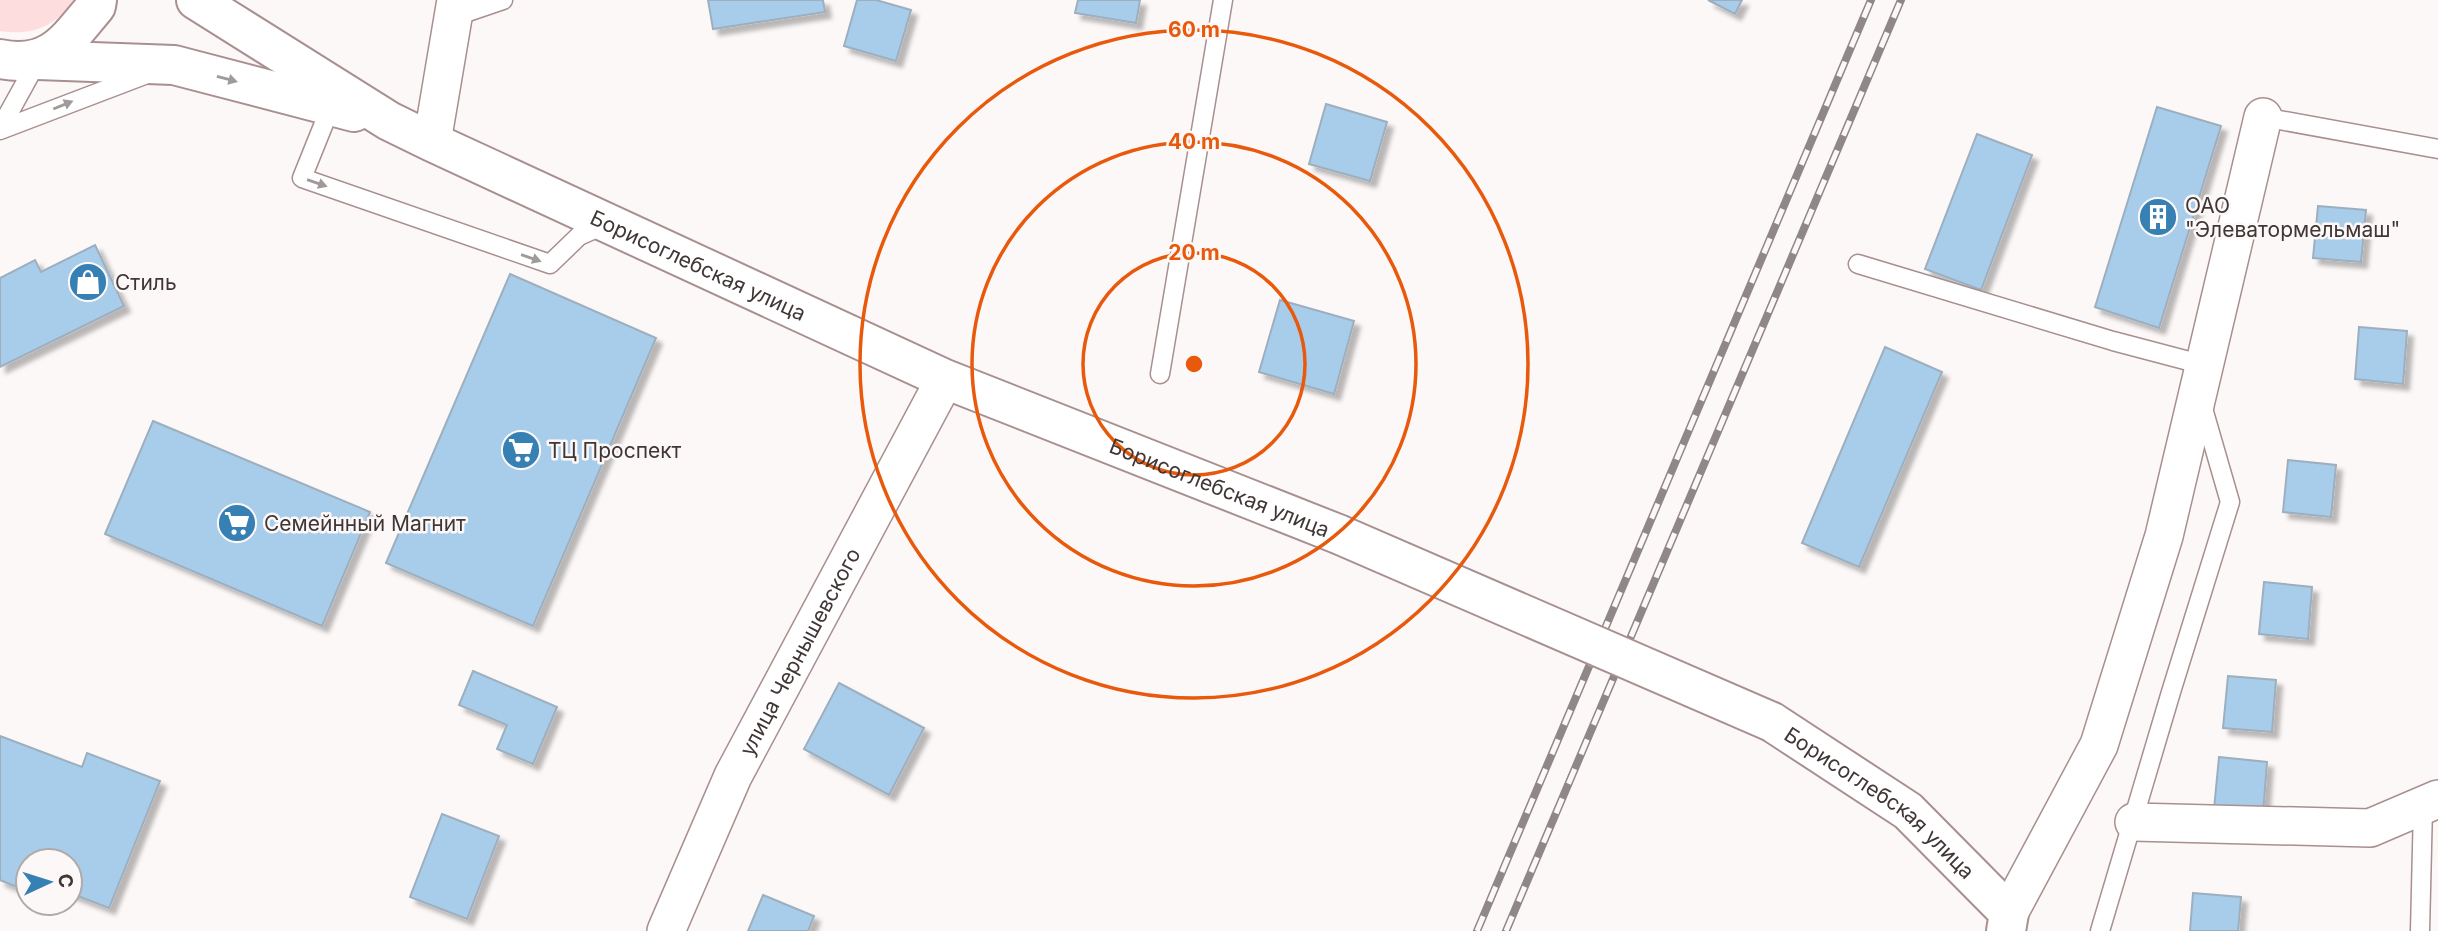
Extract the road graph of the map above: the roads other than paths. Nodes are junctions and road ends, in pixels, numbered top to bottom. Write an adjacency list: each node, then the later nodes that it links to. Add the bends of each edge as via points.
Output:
1 (97, 0): 6 (street, via 63,45)
2 (196, 0): 10 (street)
3 (503, 0): 5 (lane)
4 (1223, 0): 16 (lane)
5 (454, 9): 12 (street)
6 (10, 60): 7 (street); 11 (lane)
7 (174, 65): 8 (street, one-way to 8); 11 (lane, one-way to 7)
8 (331, 106): 10 (street); 14 (lane, one-way to 14, via 302,178 550,264 579,236)
9 (2263, 117): 13 (lane); 18 (street, Борисоглебская улица)
10 (389, 121): 12 (street, Борисоглебская улица)
11 (0, 129)
12 (432, 142): 14 (street, Борисоглебская улица)
13 (2438, 149)
14 (608, 223): 17 (street, Борисоглебская улица)
15 (1858, 264): 18 (lane, via 2113,341)
16 (1160, 374)
17 (945, 379): 21 (street, Борисоглебская улица, bridge, via 1338,534 1772,722 1908,811); 22 (street, улица Чернышевского, via 733,776)
18 (2201, 379): 20 (lane, via 2230,502); 21 (street, Борисоглебская улица, via 2164,536 2099,745)
19 (2430, 802): 20 (street, via 2370,828); 24 (lane)
20 (2134, 822): 23 (lane)
21 (2007, 922)
22 (666, 931)
23 (2100, 931)
24 (2420, 931)

